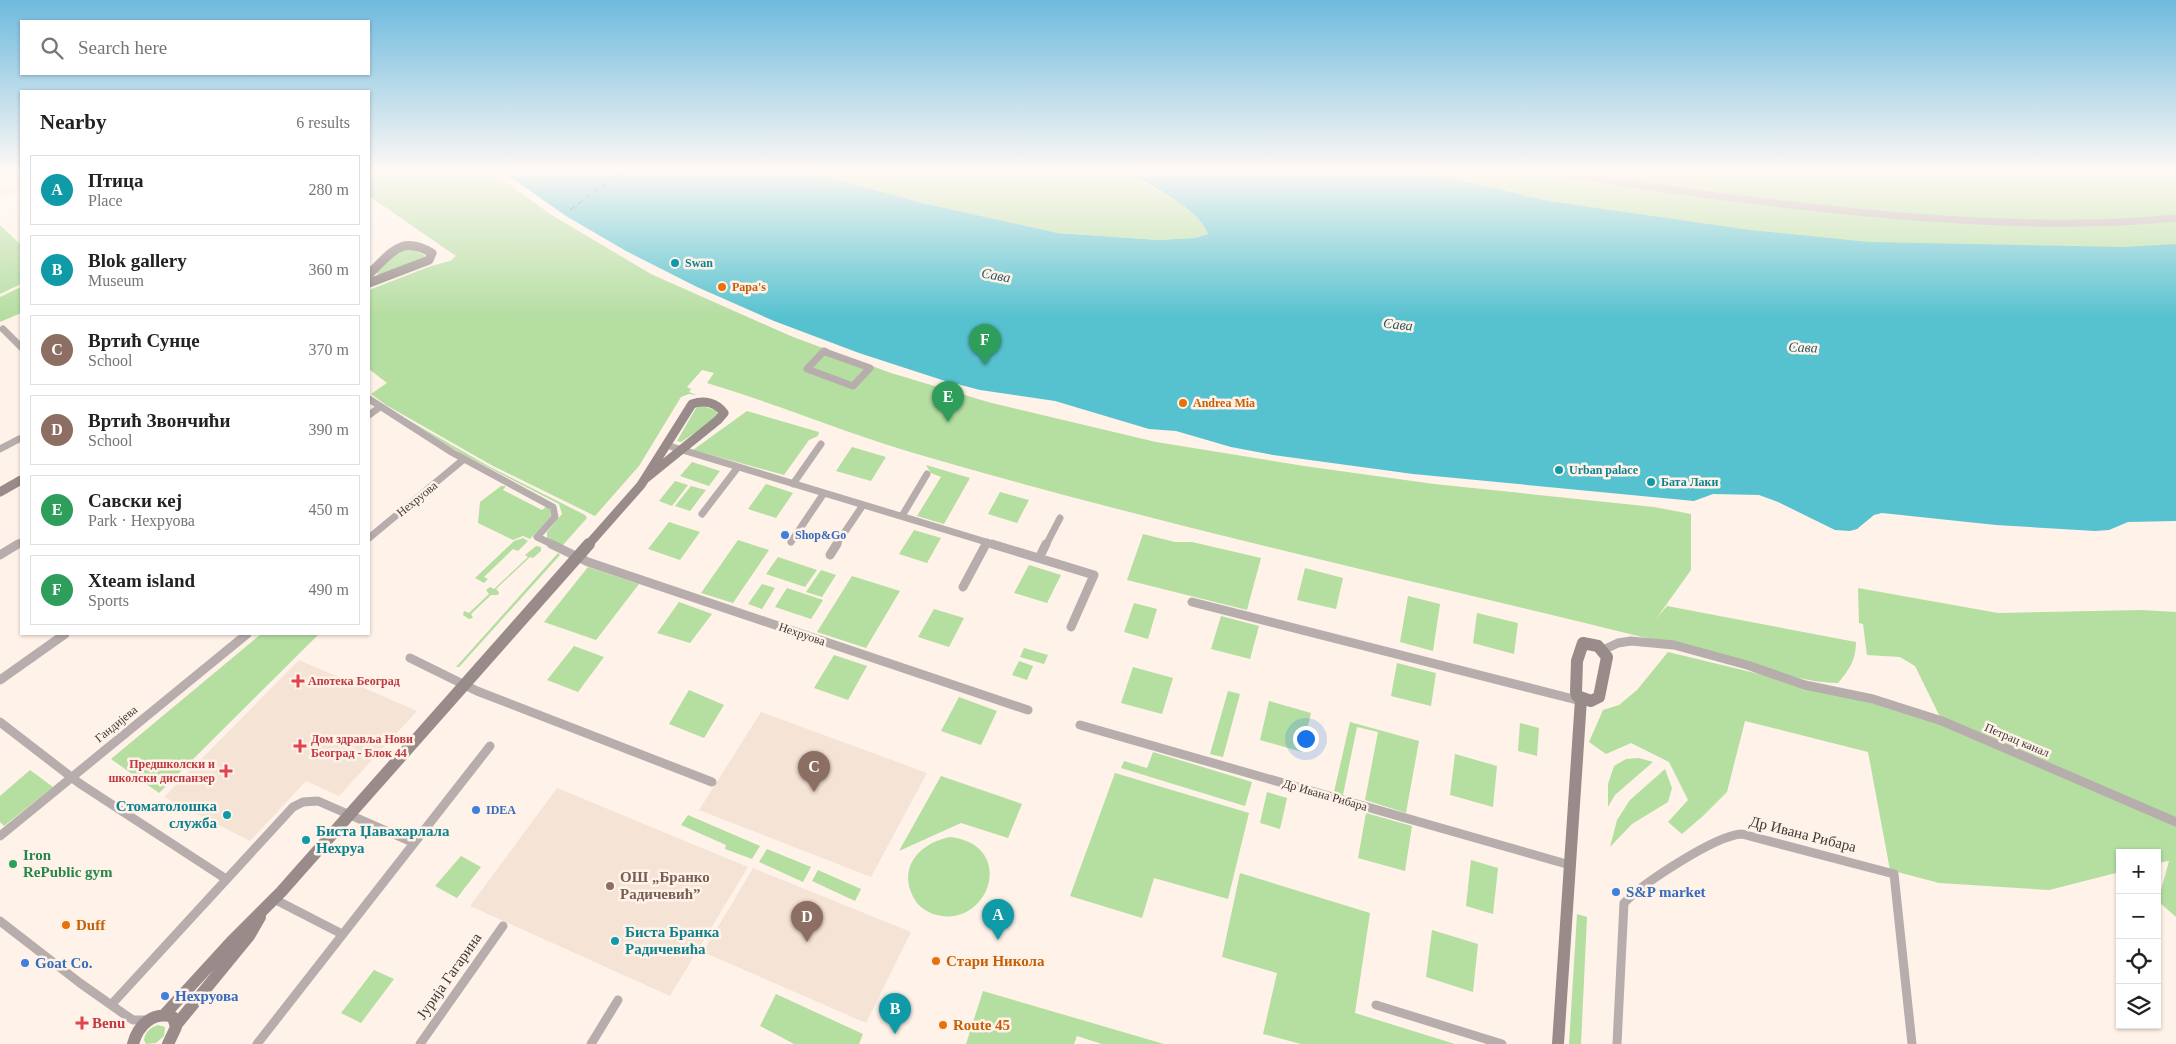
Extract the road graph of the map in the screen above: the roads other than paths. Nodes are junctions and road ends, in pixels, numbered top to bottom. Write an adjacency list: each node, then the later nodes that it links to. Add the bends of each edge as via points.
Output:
1 (1990, 220): 2 (street, via 2122,223)
2 (2157, 220)
3 (371, 274): 3 (street, via 429,260 432,253 413,242 404,244)
4 (3, 329): 5 (street)
5 (20, 346)
6 (853, 386): 6 (street, via 870,368 824,351 807,369)
7 (370, 400): 8 (street)
8 (380, 407): 9 (street); 15 (street, Нехруова)
9 (370, 414)
10 (19, 439): 13 (street)
11 (821, 444): 20 (street)
12 (666, 445): 14 (street); 14 (street, via 692,404 702,402 721,408 724,413 718,420); 18 (street)
13 (0, 449)
14 (680, 449): 16 (street); 18 (street)
15 (464, 459): 27 (street, Нехруова); 33 (street, Нехруова, via 553,507 555,517 537,538)
16 (738, 467): 20 (street); 24 (street)
17 (927, 474): 25 (street)
18 (645, 479): 33 (street)
19 (20, 481): 21 (street)
20 (793, 484): 22 (street)
21 (0, 492)
22 (824, 493): 23 (street); 28 (street)
23 (863, 505): 25 (street); 31 (street)
24 (702, 514)
25 (902, 516): 29 (street)
26 (1060, 518): 34 (street)
27 (370, 537)
28 (791, 542)
29 (987, 542): 34 (street); 35 (street)
30 (20, 543): 32 (street)
31 (830, 554)
32 (0, 555)
33 (577, 557): 43 (street); 45 (street, Нехруова)
34 (1039, 558): 37 (street, via 1094,575)
35 (963, 587)
36 (1192, 602): 44 (street)
37 (1071, 627)
38 (64, 635): 42 (street)
39 (246, 635): 49 (street, Гандијева)
40 (1603, 650): 44 (street, via 1607,663 1599,697 1591,701); 44 (street, via 1587,643 1578,649 1574,689); 52 (street, Петрац канал, via 1631,641 1674,645 1805,685 1873,699 1942,721)
41 (410, 658): 43 (street)
42 (0, 680)
43 (464, 685): 50 (street); 51 (street)
44 (1581, 700): 55 (street)
45 (1028, 710)
46 (0, 722): 49 (street)
47 (1080, 725): 55 (street, Др Ивана Рибара)
48 (490, 746): 54 (street)
49 (70, 777): 53 (street, Гандијева); 56 (street)
50 (712, 782)
51 (349, 815): 54 (street); 56 (street, via 318,801 303,802 293,807); 57 (street)
52 (2176, 822)
53 (0, 836)
54 (414, 843): 61 (street)
55 (1570, 865): 74 (street)
56 (226, 879): 63 (street)
57 (274, 899): 58 (street); 61 (street)
58 (264, 911): 65 (street, via 242,930); 68 (street)
59 (0, 921): 63 (street)
60 (503, 926): 71 (street, Јурија Гагарина)
61 (342, 934): 70 (street)
62 (618, 1000): 72 (street)
63 (111, 1005): 66 (street)
64 (1376, 1005): 73 (street)
65 (165, 1014): 67 (street); 68 (street, via 173,1017)
66 (134, 1020): 67 (street); 69 (street)
67 (148, 1020): 69 (street)
68 (173, 1037)
69 (135, 1039)
70 (257, 1044)
71 (420, 1044)
72 (591, 1044)
73 (1502, 1044)
74 (1558, 1044)
75 (1617, 1044): 76 (street, Др Ивана Рибара, via 1622,907 1632,894 1735,834 1894,874)
76 (1912, 1044)

